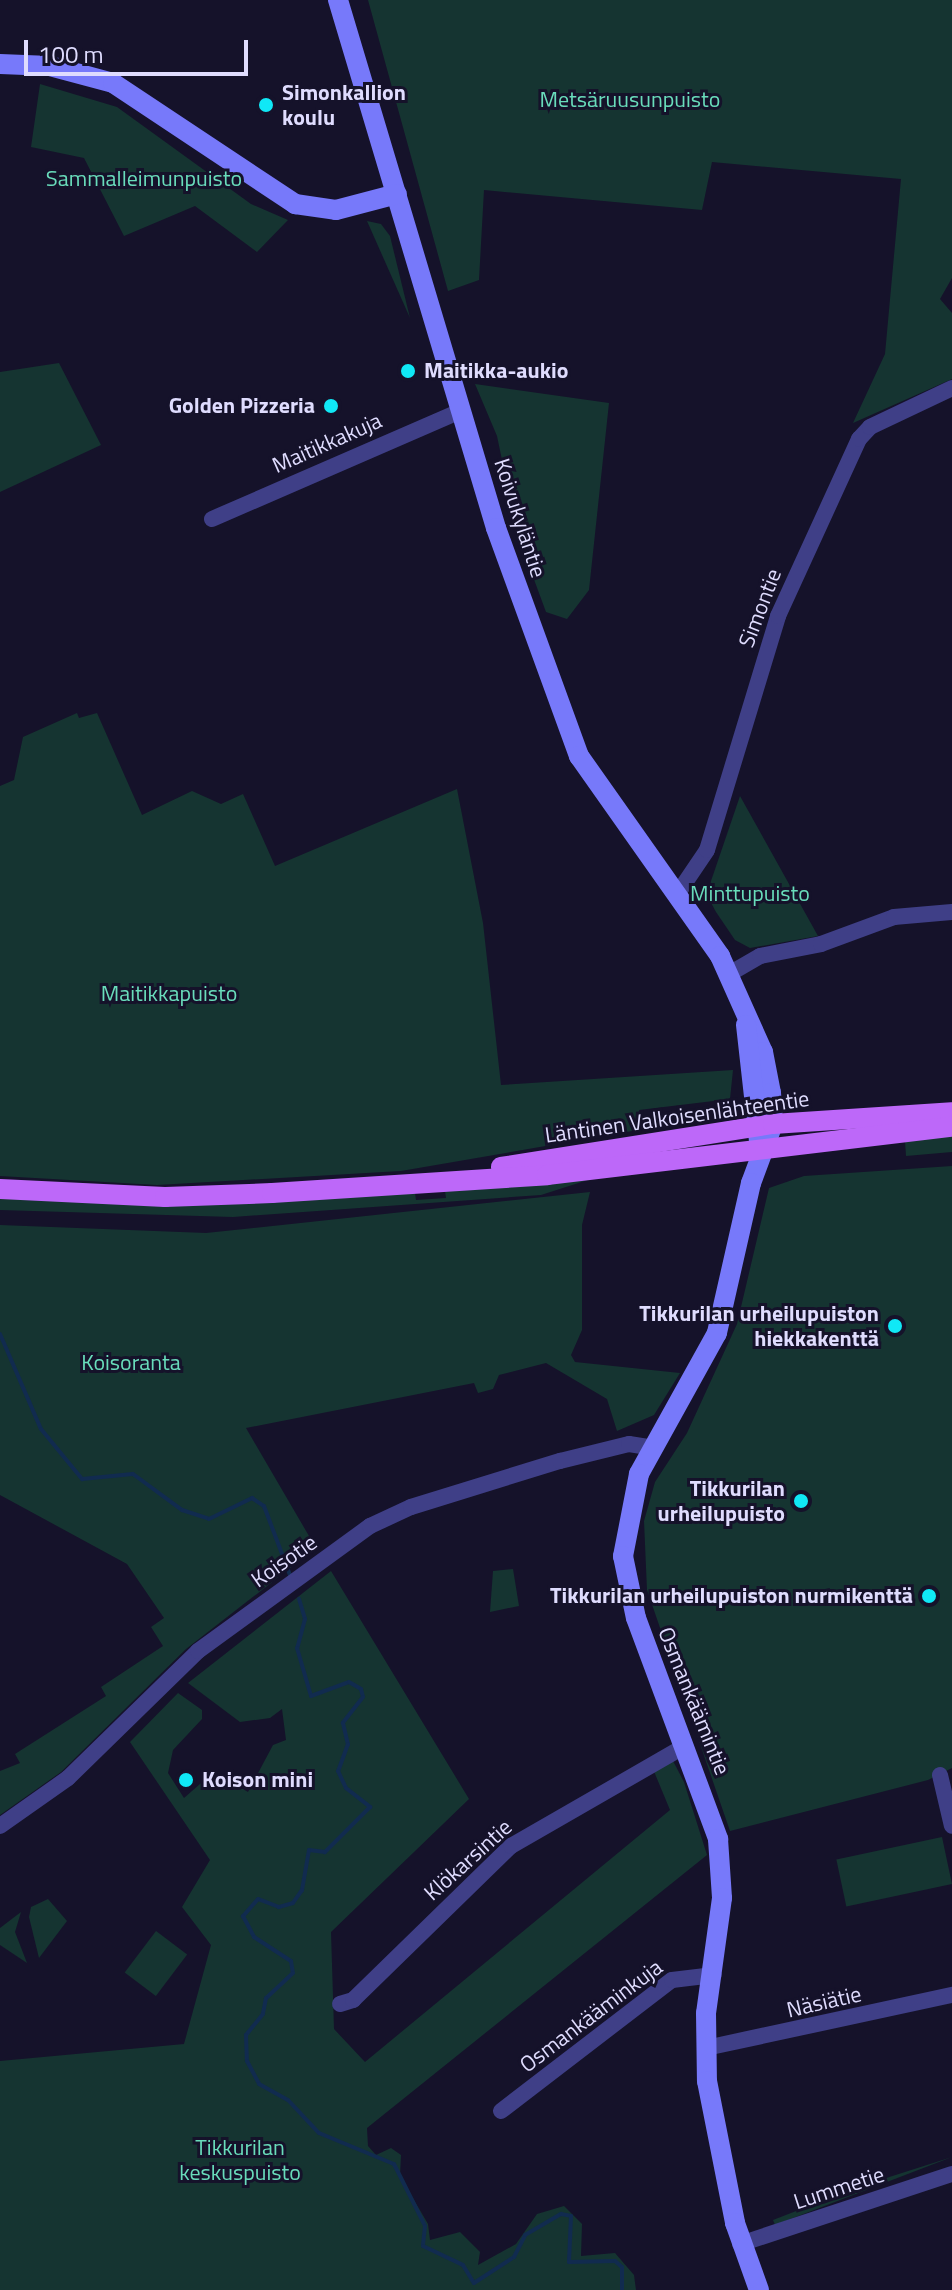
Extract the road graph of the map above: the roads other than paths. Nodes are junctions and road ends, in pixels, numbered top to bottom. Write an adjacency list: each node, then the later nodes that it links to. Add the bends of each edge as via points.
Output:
1 (338, 0): 3 (main road, Koivukyläntie)
2 (0, 64): 3 (main road, via 50,66 113,83 295,204 336,210)
3 (397, 194): 5 (main road, Koivukyläntie)
4 (952, 388): 7 (street, Simontie, via 870,427 859,439 778,616 707,850)
5 (460, 411): 6 (street, Maitikkakuja); 7 (main road, Koivukyläntie, via 579,756)
6 (212, 519)
7 (676, 896): 9 (main road, Koivukyläntie)
8 (952, 912): 9 (street, via 894,917 821,944 760,956)
9 (729, 974): 11 (main road, Koivukyläntie, via 763,1052)
10 (952, 1112): 11 (main road, Läntinen Valkoisenlähteentie)
11 (764, 1126): 13 (main road); 14 (main road, Läntinen Valkoisenlähteentie)
12 (952, 1127): 13 (main road, Läntinen Valkoisenlähteentie)
13 (762, 1150): 14 (main road, Läntinen Valkoisenlähteentie); 16 (main road, Osmankäämintie, via 717,1333)
14 (411, 1184): 15 (main road, Läntinen Valkoisenlähteentie, via 165,1197)
15 (0, 1189)
16 (653, 1448): 17 (main road, Osmankäämintie, via 631,1497 623,1556 636,1618); 19 (street, Koisotie, via 629,1444 560,1461 411,1507 370,1526 198,1651 68,1778)
17 (685, 1746): 21 (main road, Osmankäämintie, via 710,1804 722,1866); 23 (street, Klökarsintie, via 511,1846 353,2000)
18 (940, 1775): 20 (street)
19 (0, 1826)
20 (952, 1826)
21 (714, 1975): 24 (main road, Osmankäämintie); 25 (street, Osmankääminkuja, via 672,1980)
22 (952, 1995): 24 (street, Näsiätie)
23 (340, 2004)
24 (706, 2048): 27 (main road, Osmankäämintie)
25 (501, 2111)
26 (952, 2174): 27 (street, Lummetie)
27 (740, 2244): 28 (main road, Osmankäämintie)
28 (759, 2290)

